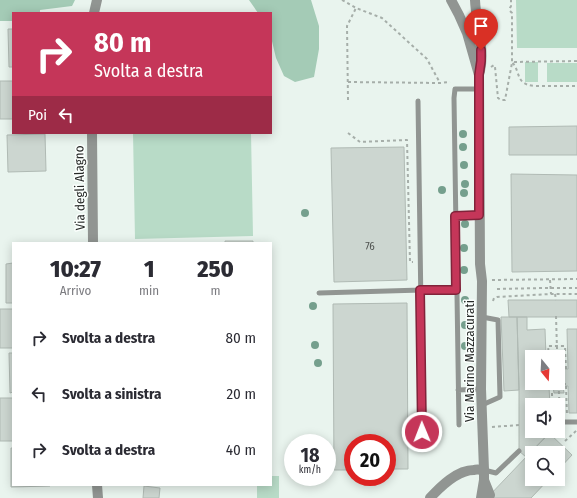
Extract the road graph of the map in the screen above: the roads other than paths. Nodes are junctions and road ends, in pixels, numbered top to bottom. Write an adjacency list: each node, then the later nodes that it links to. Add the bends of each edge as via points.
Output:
1 (97, 0): 4 (street)
2 (451, 0): 5 (street, Via Marino Mazzacurati, via 466,33)
3 (475, 0): 5 (street, Via Marino Mazzacurati, via 481,50)
4 (94, 12)
5 (479, 75): 6 (street, Via Marino Mazzacurati)
6 (479, 89): 9 (street, Via Marino Mazzacurati); 10 (lane, via 455,89)
7 (418, 101): 12 (lane)
8 (92, 134): 11 (street, Via degli Alagno)
9 (479, 215): 10 (lane); 15 (street, Via Marino Mazzacurati)
10 (455, 216): 13 (lane)
11 (93, 242)
12 (420, 290): 13 (lane); 14 (lane); 22 (lane)
13 (456, 290): 17 (lane)
14 (319, 293)
15 (482, 313): 16 (street, Via Marino Mazzacurati); 18 (lane, via 498,320 500,397)
16 (481, 389): 17 (lane); 18 (street, Via Marino Mazzacurati)
17 (458, 390): 21 (lane)
18 (482, 405): 24 (street, Via Marino Mazzacurati)
19 (565, 422): 20 (lane)
20 (577, 422)
21 (459, 426)
22 (423, 447)
23 (519, 451): 24 (lane, via 496,473)
24 (484, 475): 26 (street, Via Marino Mazzacurati); 28 (street, via 473,470 462,472 443,484)
25 (97, 486): 27 (street)
26 (485, 496)
27 (98, 498)
28 (430, 498)

